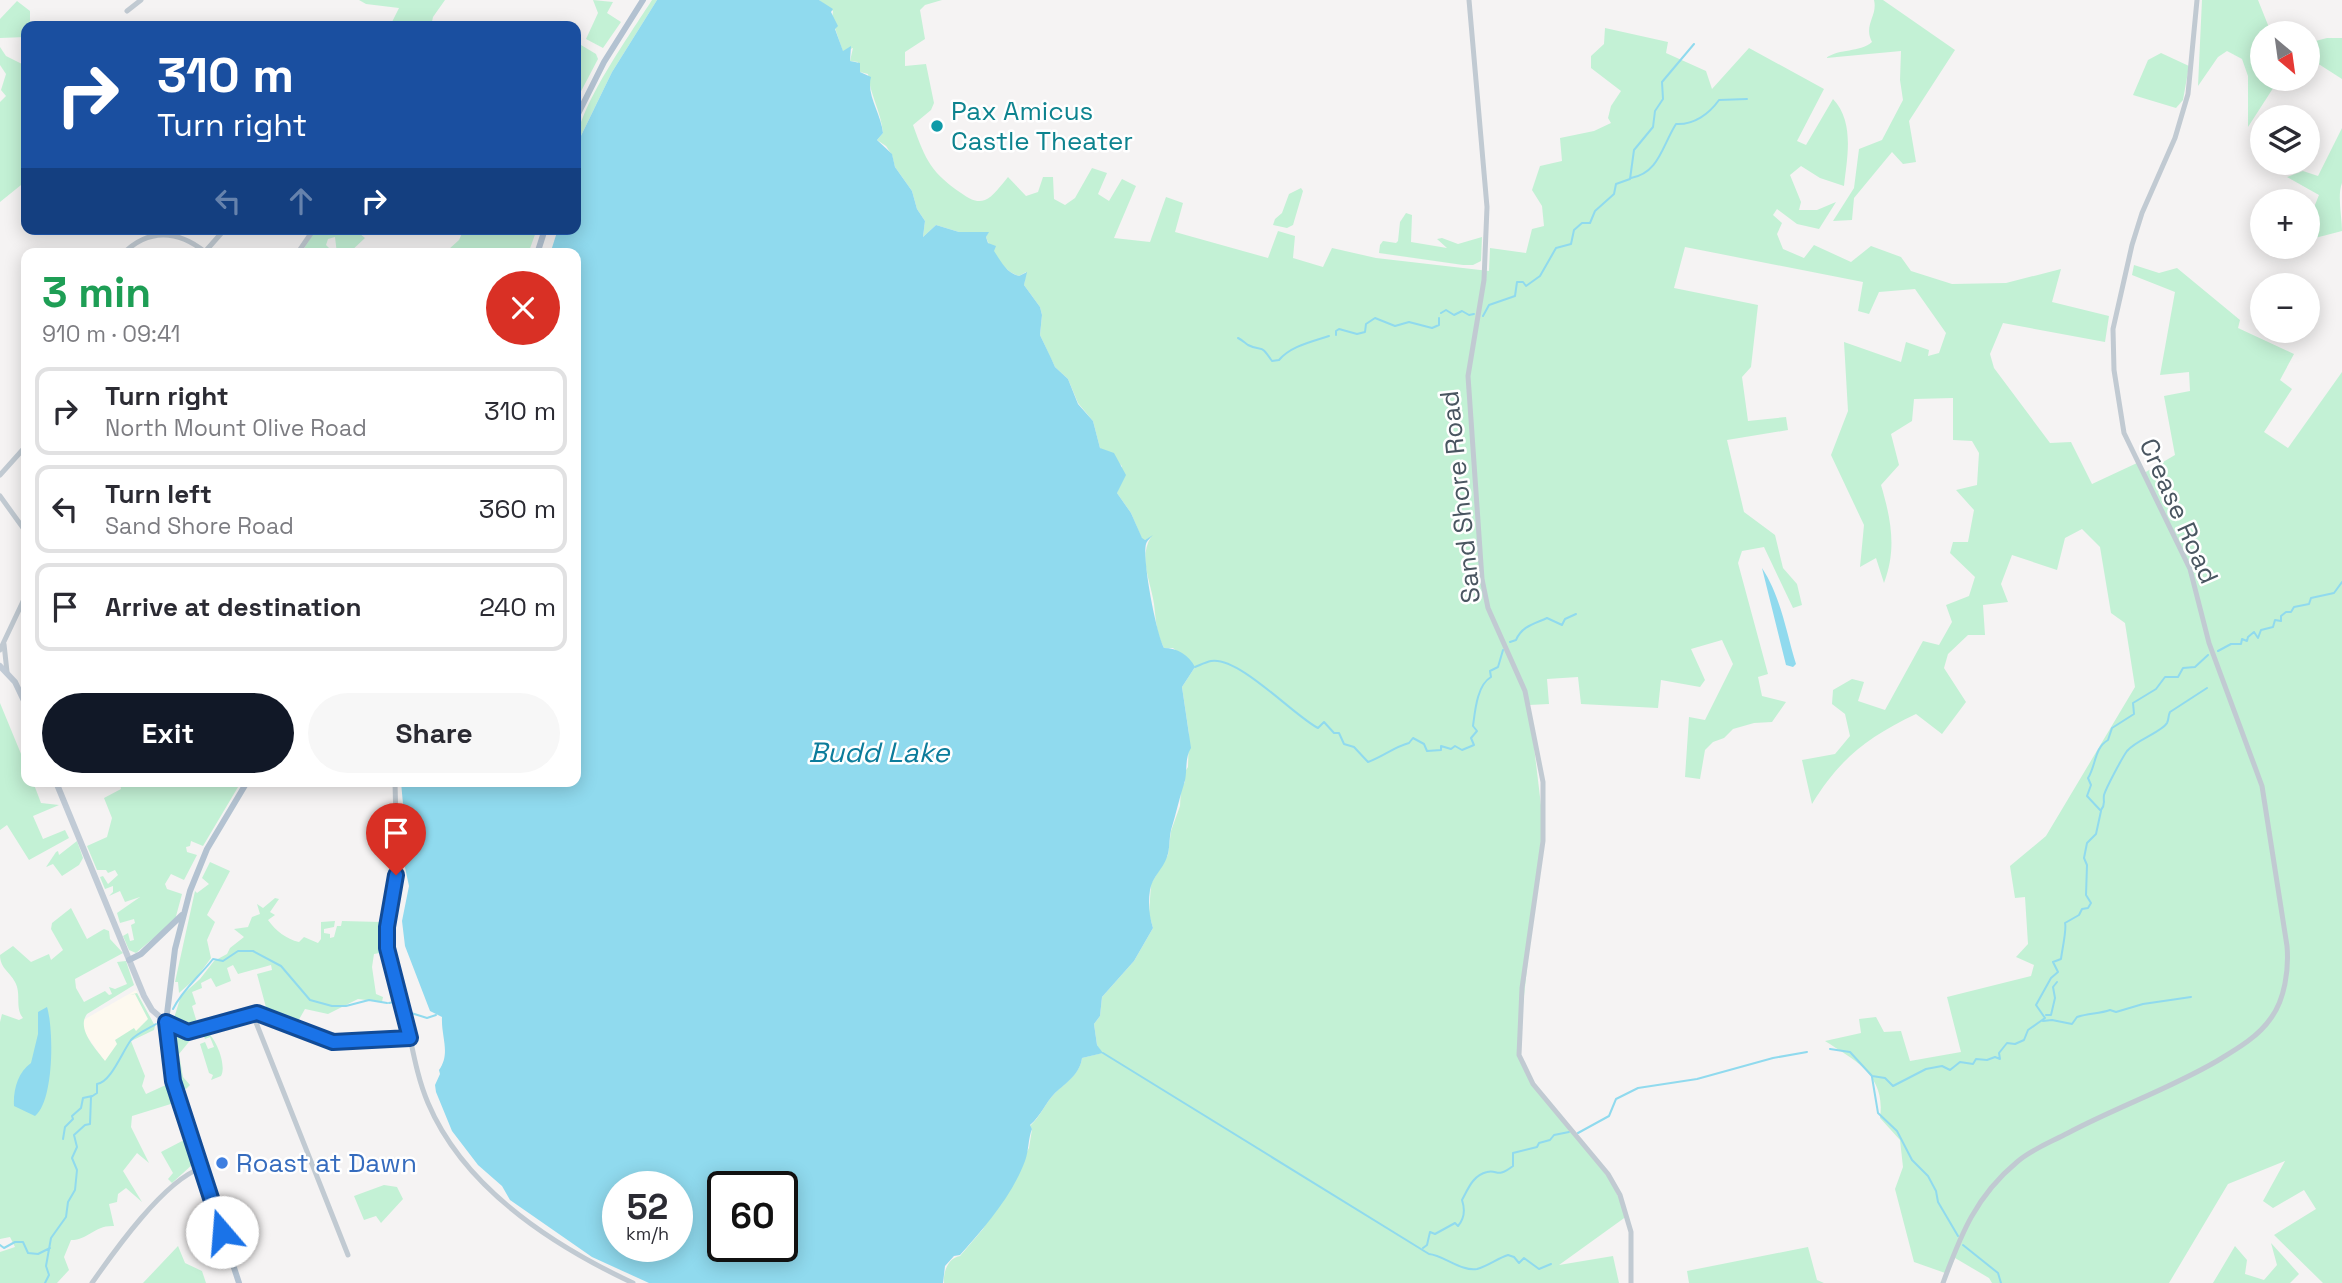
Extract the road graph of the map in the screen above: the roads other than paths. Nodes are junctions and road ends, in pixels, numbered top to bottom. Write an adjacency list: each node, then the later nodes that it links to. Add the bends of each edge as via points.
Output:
1 (141, 0): 5 (street)
2 (643, 0): 6 (main road)
3 (1469, 0): 34 (street, Sand Shore Road, via 1487,206 1484,280 1469,360 1483,585 1528,704 1544,803 1518,1052 1528,1076 1608,1174 1625,1206 1631,1232)
4 (2197, 0): 35 (street, Crease Road, via 2188,94 2141,218 2117,308 2112,347 2124,433 2190,569 2209,643 2262,786 2288,963 2276,1009 2263,1028 2242,1045 2189,1078 2088,1122 2018,1161 1980,1199)
5 (127, 11)
6 (581, 108)
7 (158, 235): 9 (street)
8 (168, 235): 10 (street, via 185,238)
9 (131, 248)
10 (198, 248)
11 (21, 452): 12 (street)
12 (0, 475)
13 (0, 496): 14 (street)
14 (21, 525)
15 (21, 607): 16 (street)
16 (4, 643): 17 (street); 19 (street)
17 (0, 650)
18 (0, 666): 19 (main road)
19 (7, 672): 20 (main road)
20 (21, 696)
21 (58, 787): 25 (main road)
22 (244, 787): 24 (main road, via 200,862)
23 (395, 787): 28 (street, via 397,864 387,937 391,971)
24 (183, 913): 25 (main road); 27 (main road)
25 (129, 960): 27 (main road, via 150,1006)
26 (255, 1013): 27 (street, via 188,1032); 28 (street, via 333,1042); 30 (street)
27 (166, 1022): 29 (main road, via 173,1081)
28 (410, 1038): 33 (street, via 429,1105 480,1178 547,1236)
29 (201, 1168): 31 (street, via 157,1202); 32 (main road)
30 (348, 1255)
31 (92, 1283)
32 (239, 1283)
33 (633, 1283)
34 (1631, 1283)
35 (1943, 1283)

